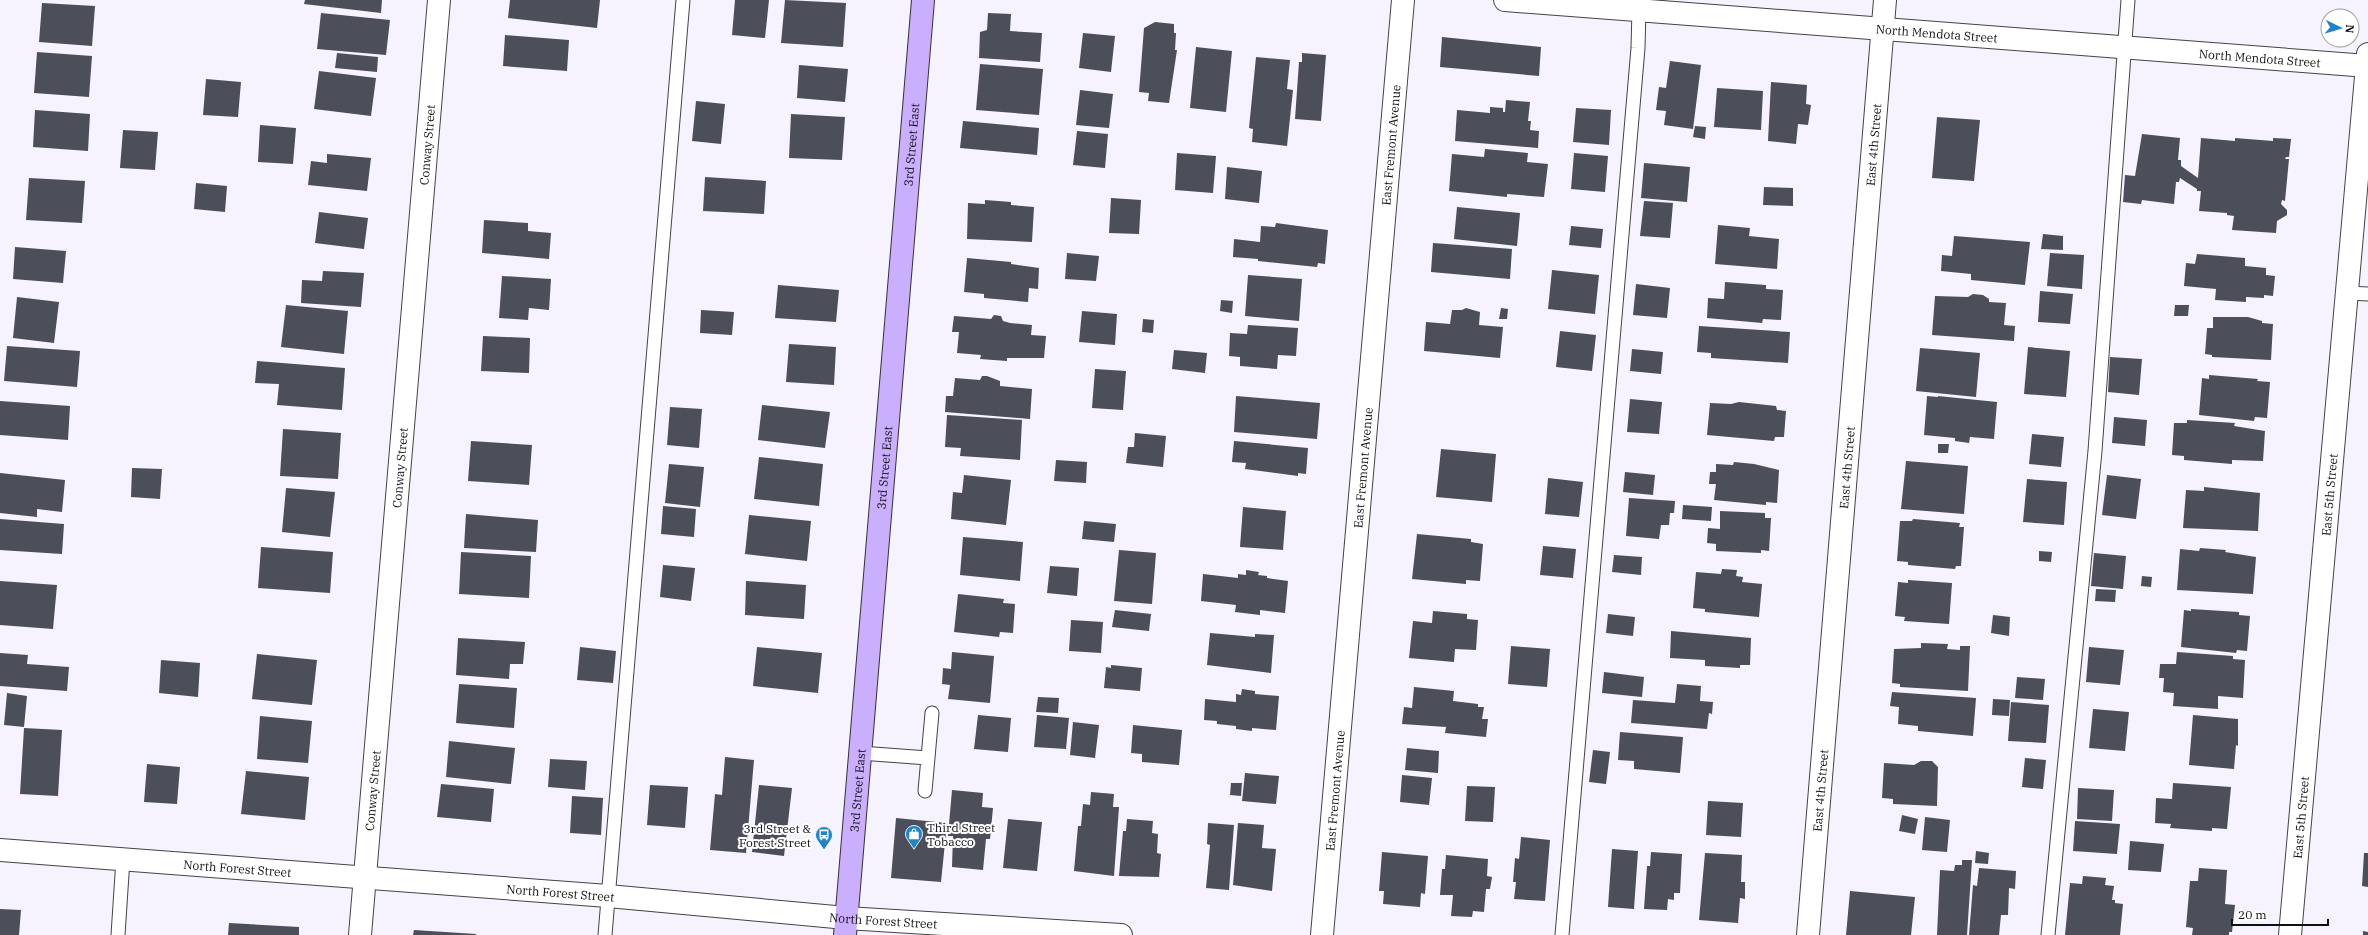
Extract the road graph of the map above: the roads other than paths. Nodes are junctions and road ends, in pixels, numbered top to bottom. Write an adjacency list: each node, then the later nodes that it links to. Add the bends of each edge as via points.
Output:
1 (439, 0): 19 (street, Conway Street)
2 (683, 0): 20 (lane)
3 (923, 0): 14 (street, 3rd Street East)
4 (1403, 0): 27 (street, East Fremont Avenue)
5 (1505, 0): 8 (street, North Mendota Street)
6 (1886, 0): 9 (street, East 4th Street)
7 (2128, 0): 10 (lane)
8 (1639, 9): 9 (street, North Mendota Street); 28 (lane, via 1638,48)
9 (1882, 30): 10 (street, North Mendota Street); 29 (street, East 4th Street)
10 (2123, 47): 11 (street, North Mendota Street); 30 (lane, via 2095,451)
11 (2368, 62): 12 (street, East 5th Street)
12 (2358, 294): 31 (street, East 5th Street)
13 (932, 713): 15 (lane)
14 (860, 753): 15 (lane); 21 (street, 3rd Street East)
15 (928, 758): 16 (lane)
16 (925, 791)
17 (0, 850): 18 (street, North Forest Street)
18 (123, 859): 19 (street, North Forest Street); 23 (lane)
19 (364, 878): 20 (street, North Forest Street); 24 (street, Conway Street)
20 (608, 896): 21 (street, North Forest Street); 25 (lane)
21 (845, 926): 22 (street, North Forest Street)
22 (1085, 933): 26 (street, North Forest Street)
23 (118, 935)
24 (360, 935)
25 (605, 935)
26 (1121, 935)
27 (1322, 935)
28 (1562, 935)
29 (1808, 935)
30 (2048, 935)
31 (2290, 935)

